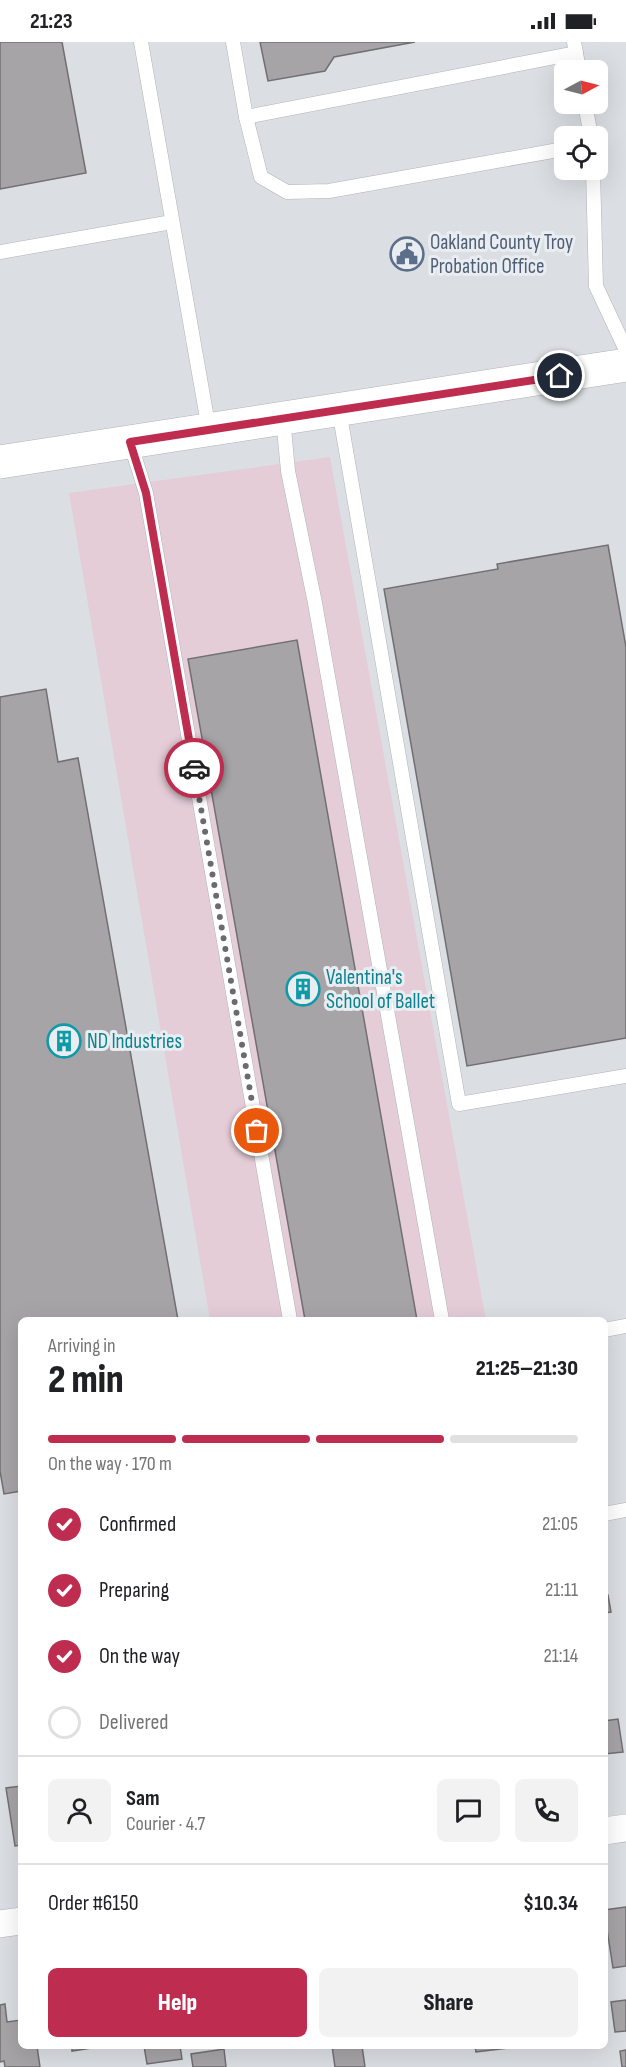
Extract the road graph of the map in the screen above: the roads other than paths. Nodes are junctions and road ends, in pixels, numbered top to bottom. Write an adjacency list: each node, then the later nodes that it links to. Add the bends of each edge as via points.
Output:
1 (141, 42): 7 (lane)
2 (233, 42): 4 (lane)
3 (575, 47): 4 (lane)
4 (246, 117): 5 (lane, via 261,177 287,192 329,191)
5 (554, 150)
6 (593, 180): 9 (lane, via 596,286)
7 (172, 222): 8 (lane); 13 (lane)
8 (0, 252)
9 (626, 350)
10 (626, 365): 11 (main road)
11 (339, 410): 12 (main road); 16 (lane, via 459,1104)
12 (283, 418): 13 (main road); 18 (lane, via 288,471 315,603)
13 (209, 430): 14 (main road)
14 (130, 442): 15 (main road); 17 (lane, via 146,493)
15 (0, 462)
16 (626, 1076)
17 (289, 1317)
18 (441, 1317)
19 (626, 1326): 20 (lane)
20 (608, 1329)
21 (626, 1510): 22 (lane)
22 (608, 1513)
23 (626, 1828): 24 (street)
24 (608, 1830)
25 (18, 1921): 26 (street)
26 (0, 1924)

